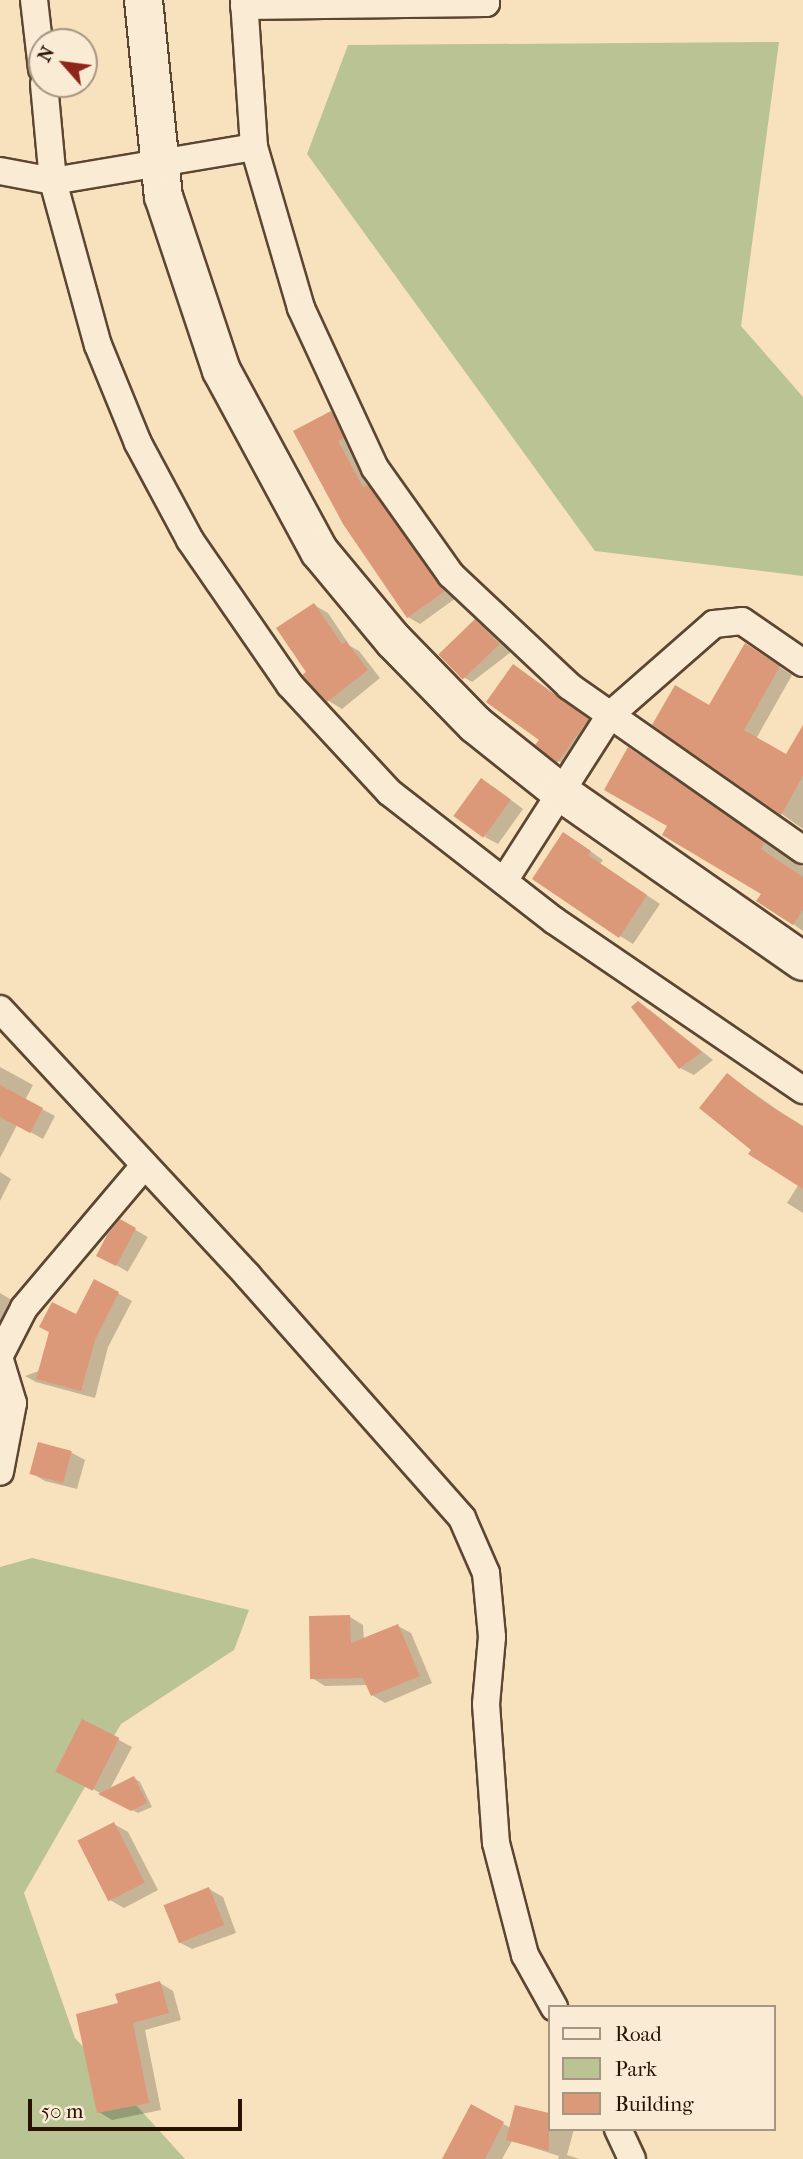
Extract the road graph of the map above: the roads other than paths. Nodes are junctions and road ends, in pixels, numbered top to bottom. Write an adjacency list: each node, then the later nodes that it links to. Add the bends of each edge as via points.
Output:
1 (34, 0): 6 (street)
2 (143, 0): 9 (street)
3 (486, 0): 4 (street, via 486,4)
4 (385, 2): 5 (street)
5 (244, 3): 8 (street)
6 (37, 28)
7 (45, 98): 11 (street)
8 (254, 147): 9 (street); 13 (street, via 301,308 375,468 451,575 569,686)
9 (160, 163): 11 (street); 14 (street, via 163,196 221,370 319,551 393,640 475,724)
10 (0, 171): 11 (street)
11 (53, 181): 16 (street, via 98,345 138,443 190,540 299,695 389,792)
12 (803, 663): 13 (street, via 742,621 713,624)
13 (610, 715): 14 (street); 15 (street)
14 (559, 790): 16 (street); 17 (street)
15 (803, 850)
16 (504, 881): 19 (street, via 555,921)
17 (803, 961)
18 (0, 1009): 20 (street)
19 (803, 1090)
20 (145, 1165): 21 (street, via 24,1308); 24 (street, via 462,1518 486,1573 492,1637 486,1704 496,1843 524,1955)
21 (0, 1355)
22 (0, 1360): 23 (street, via 13,1404)
23 (0, 1472)
24 (553, 2005)
25 (619, 2131): 26 (street)
26 (632, 2159)

